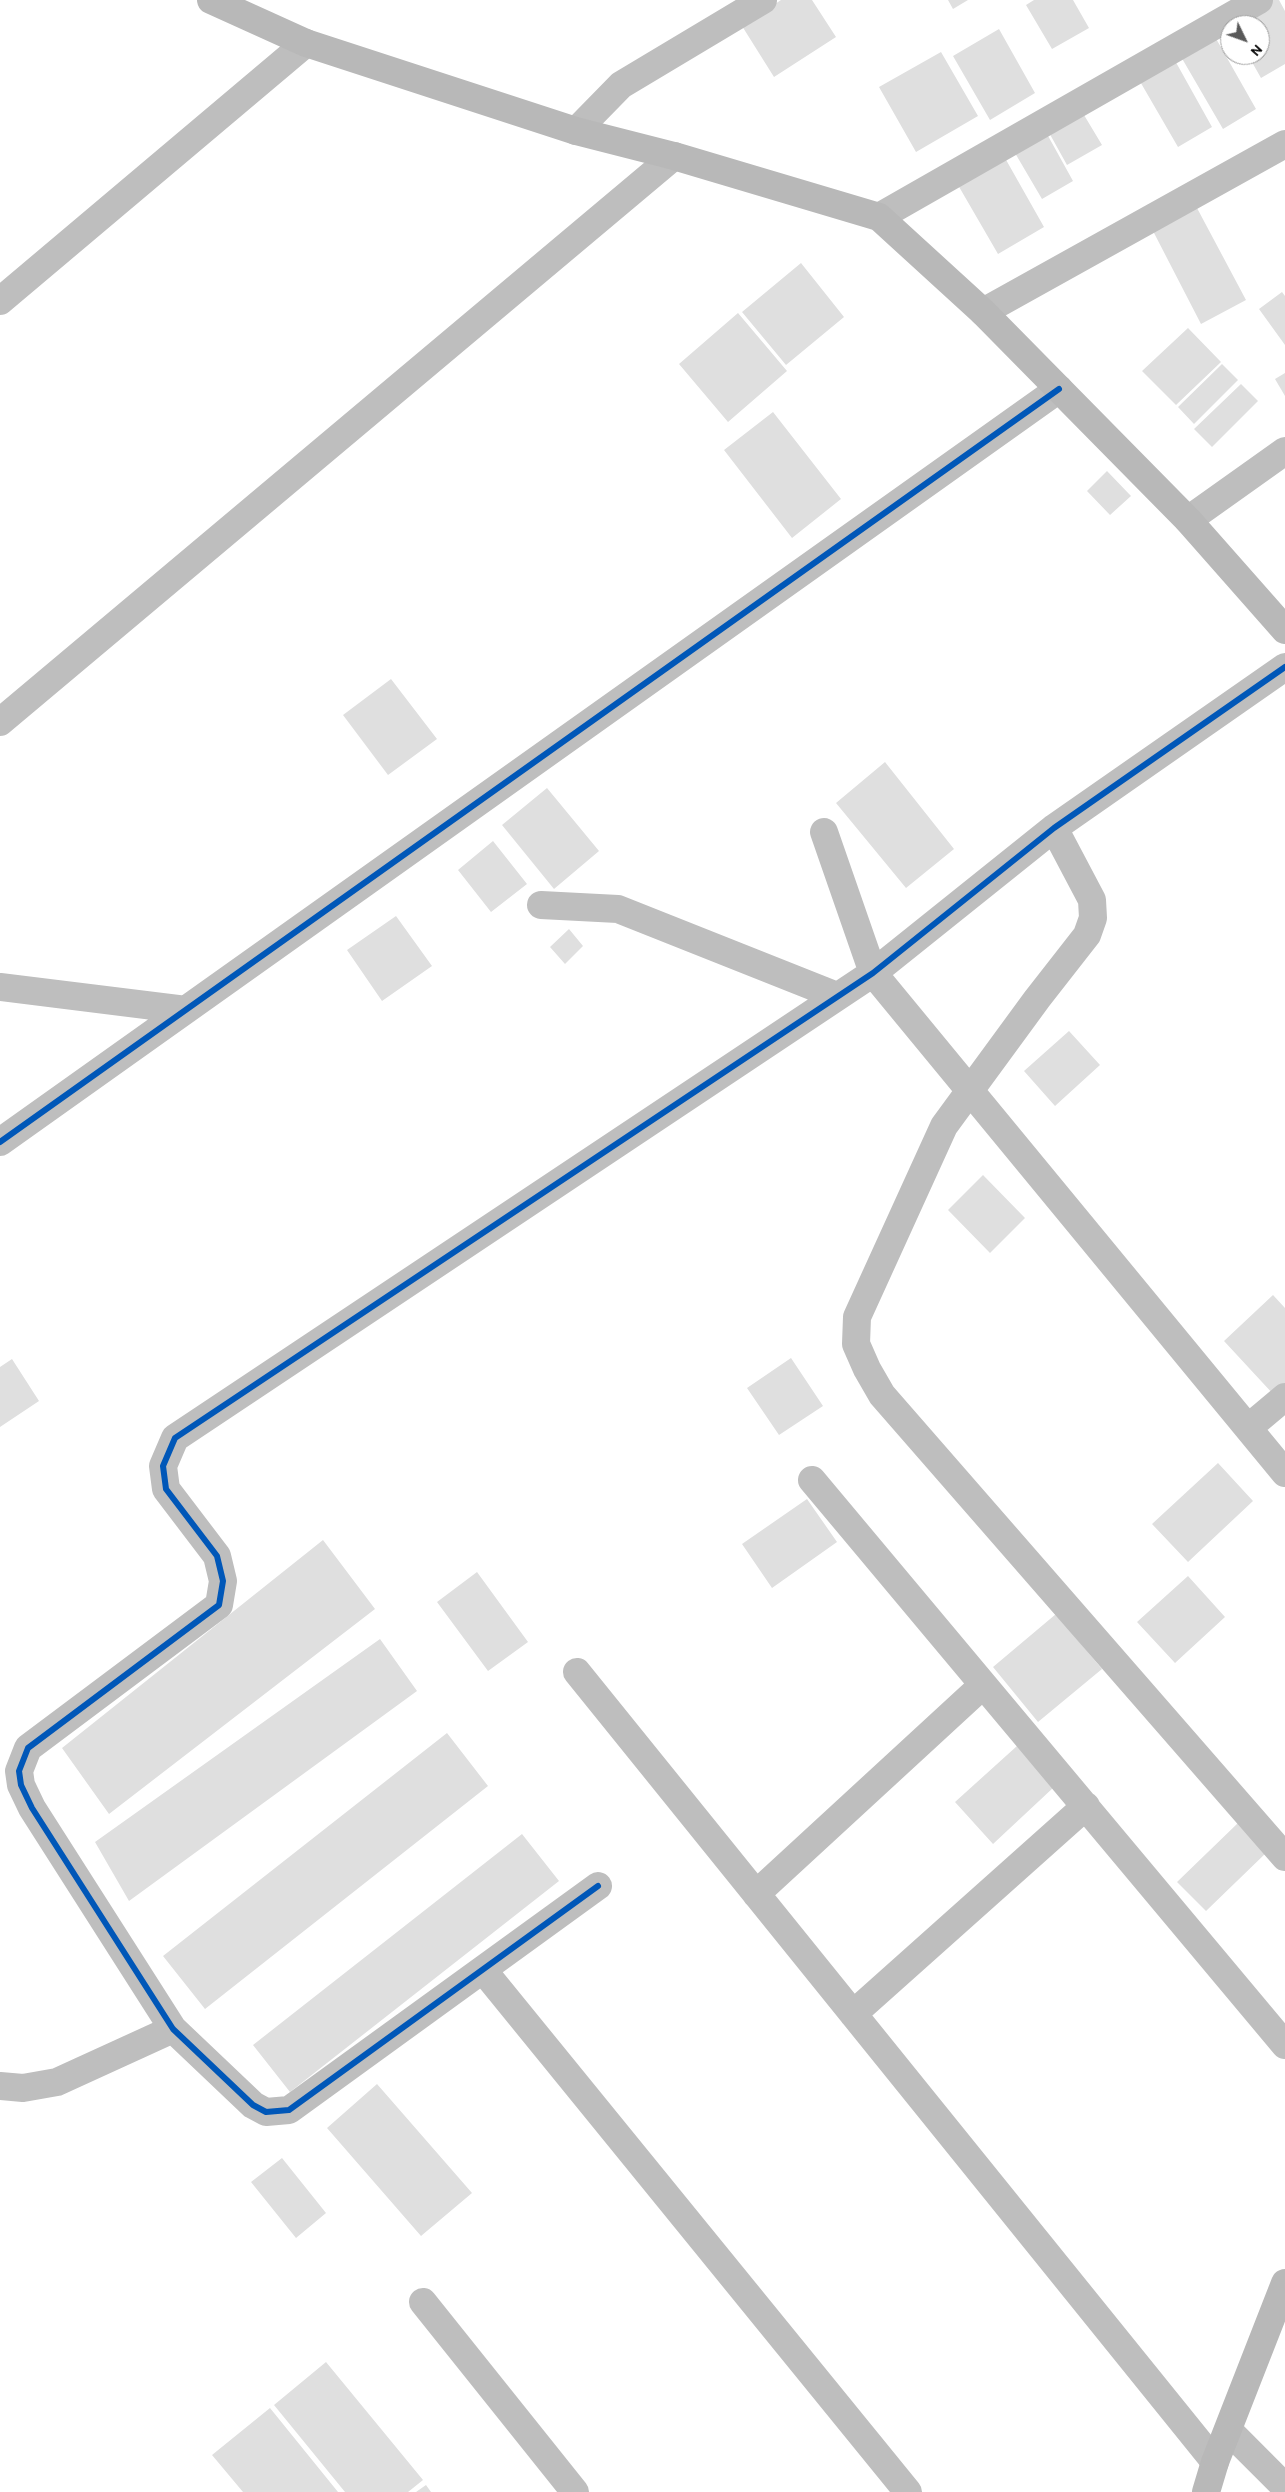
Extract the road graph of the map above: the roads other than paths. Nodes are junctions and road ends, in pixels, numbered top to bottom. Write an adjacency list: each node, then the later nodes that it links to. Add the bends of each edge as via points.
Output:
1 (211, 0): 4 (street)
2 (764, 0): 5 (street, via 621,85)
3 (1259, 0): 8 (street)
4 (306, 43): 5 (street); 9 (street)
5 (576, 131): 7 (street)
6 (1285, 144): 10 (street)
7 (674, 156): 8 (street); 16 (street)
8 (879, 217): 10 (street)
9 (0, 301)
10 (983, 312): 11 (street)
11 (1059, 389): 13 (street); 23 (street)
12 (1285, 451): 13 (street)
13 (1188, 520): 14 (street)
14 (1285, 630)
15 (1285, 667): 17 (street)
16 (0, 722)
17 (1054, 828): 20 (street); 24 (street, via 1092,900 1093,918 1087,935)
18 (824, 832): 20 (street)
19 (540, 905): 22 (street, via 618,908)
20 (873, 973): 22 (street); 24 (street)
21 (0, 987): 23 (street)
22 (837, 996): 38 (street, via 175,1438 163,1466 166,1489 217,1556 223,1581 219,1605 28,1748 19,1771 20,1785 32,1808)
23 (186, 1010): 25 (street)
24 (970, 1091): 27 (street); 33 (street, via 944,1126 857,1317 856,1344 882,1395)
25 (0, 1142)
26 (1285, 1397): 27 (street)
27 (1248, 1428): 28 (street)
28 (1285, 1472)
29 (812, 1480): 31 (street)
30 (577, 1672): 35 (street)
31 (983, 1685): 32 (street); 35 (street)
32 (1086, 1806): 37 (street); 39 (street)
33 (1285, 1857)
34 (598, 1886): 36 (street)
35 (756, 1894): 37 (street)
36 (483, 1970): 38 (street, via 289,2110 266,2112 253,2105); 47 (street)
37 (853, 2014): 44 (street)
38 (173, 2029): 40 (street, via 57,2082 23,2088)
39 (1285, 2045)
40 (0, 2086)
41 (1285, 2283): 43 (street)
42 (423, 2302): 46 (street)
43 (1229, 2431): 44 (street); 45 (street)
44 (1215, 2462): 48 (street)
45 (1285, 2486)
46 (575, 2492)
47 (908, 2492)
48 (1206, 2492)

